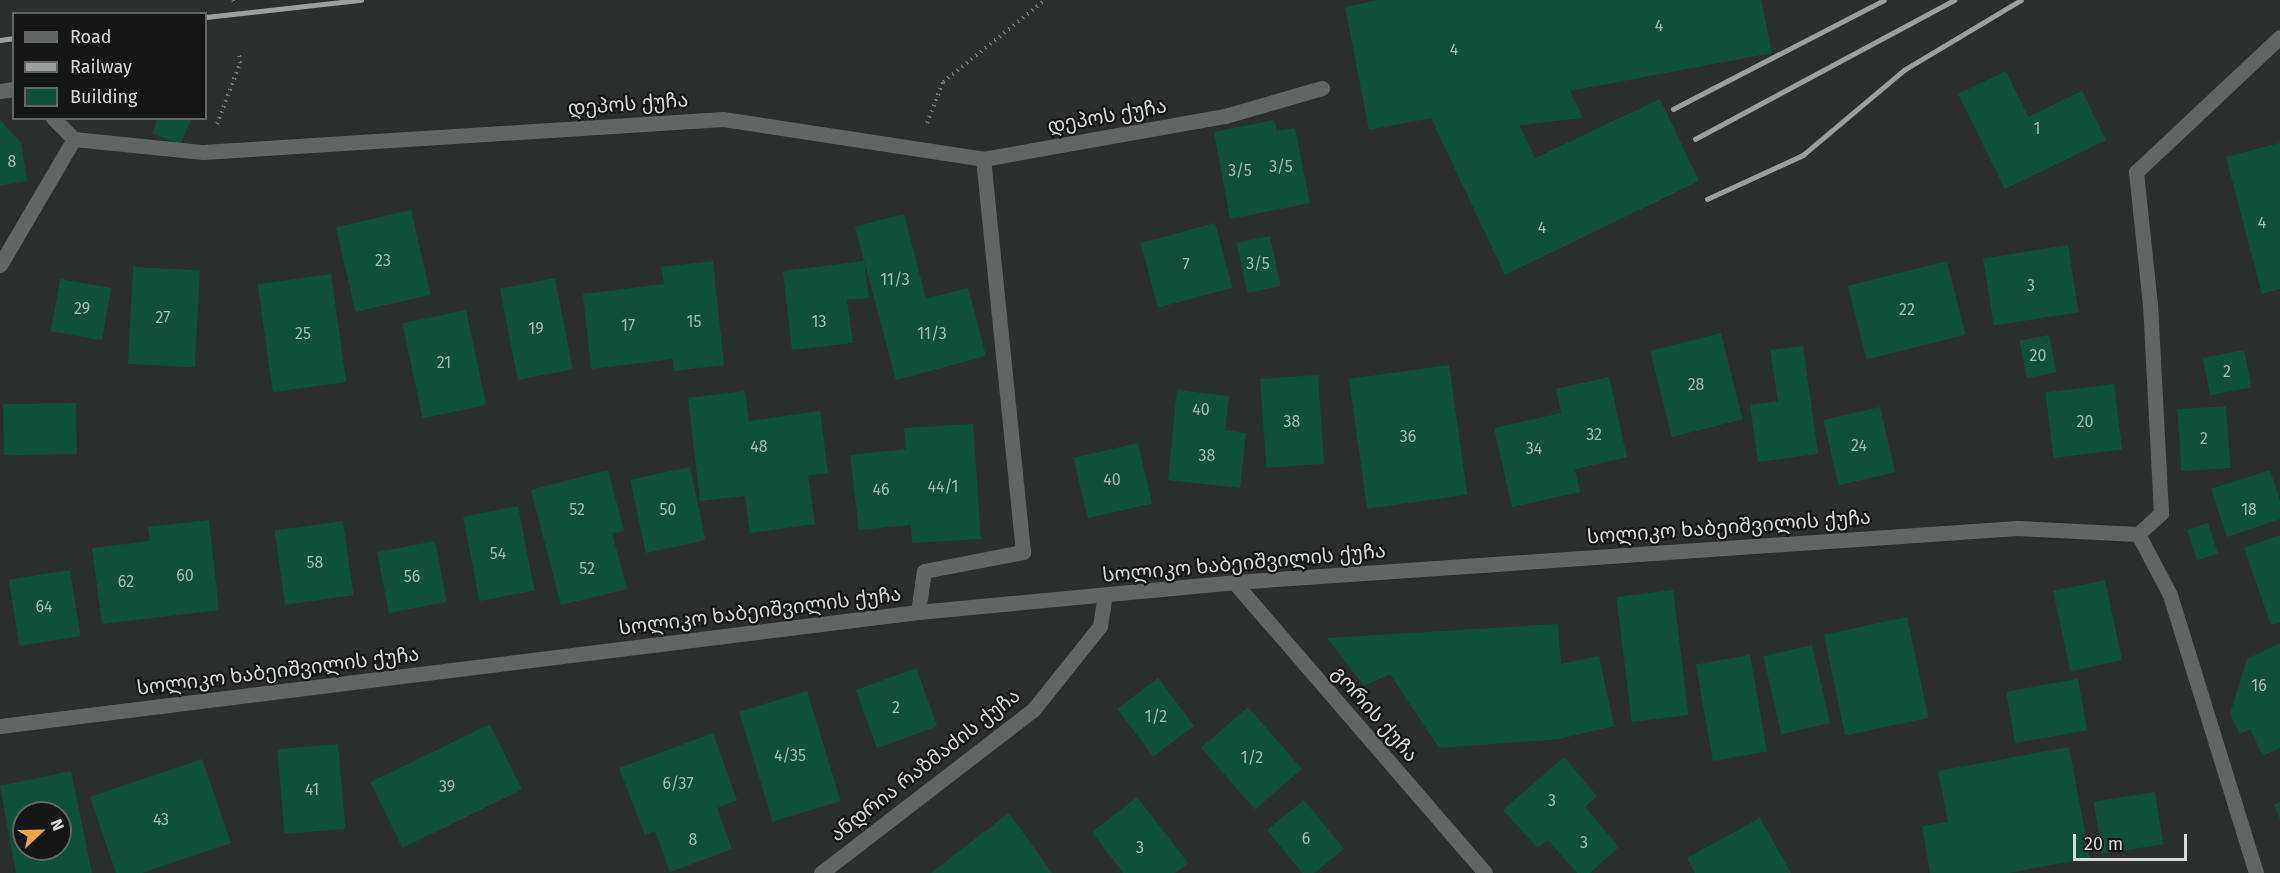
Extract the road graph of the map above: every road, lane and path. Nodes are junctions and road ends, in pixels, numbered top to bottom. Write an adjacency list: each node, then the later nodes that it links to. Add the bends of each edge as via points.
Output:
1 (1045, 0): 7 (path, via 943,82)
2 (2280, 37): 11 (street, via 2136,171 2150,306 2161,513)
3 (239, 54): 8 (path, via 240,63 221,118)
4 (1322, 88): 9 (street, დეპოს ქუჩა, via 1225,116)
5 (55, 120): 6 (street)
6 (74, 139): 8 (street, დეპოს ქუჩა); 10 (street)
7 (916, 149): 8 (street, დეპოს ქუჩა, via 723,119); 9 (street, დეპოს ქუჩა)
8 (203, 152)
9 (983, 159): 14 (street, via 1023,552 924,571)
10 (0, 265)
11 (2138, 534): 12 (street, სოლიკო ხაბეიშვილის ქუჩა, via 2017,528); 18 (street, via 2170,595)
12 (1234, 582): 13 (street, სოლიკო ხაბეიშვილის ქუჩა); 17 (street, გორის ქუჩა)
13 (1105, 596): 14 (street, სოლიკო ხაბეიშვილის ქუჩა); 16 (street, ანდრია რაზმაძის ქუჩა, via 1100,626 1033,710)
14 (918, 612): 15 (street, სოლიკო ხაბეიშვილის ქუჩა)
15 (0, 726)
16 (821, 873)
17 (1485, 873)
18 (2256, 873)

